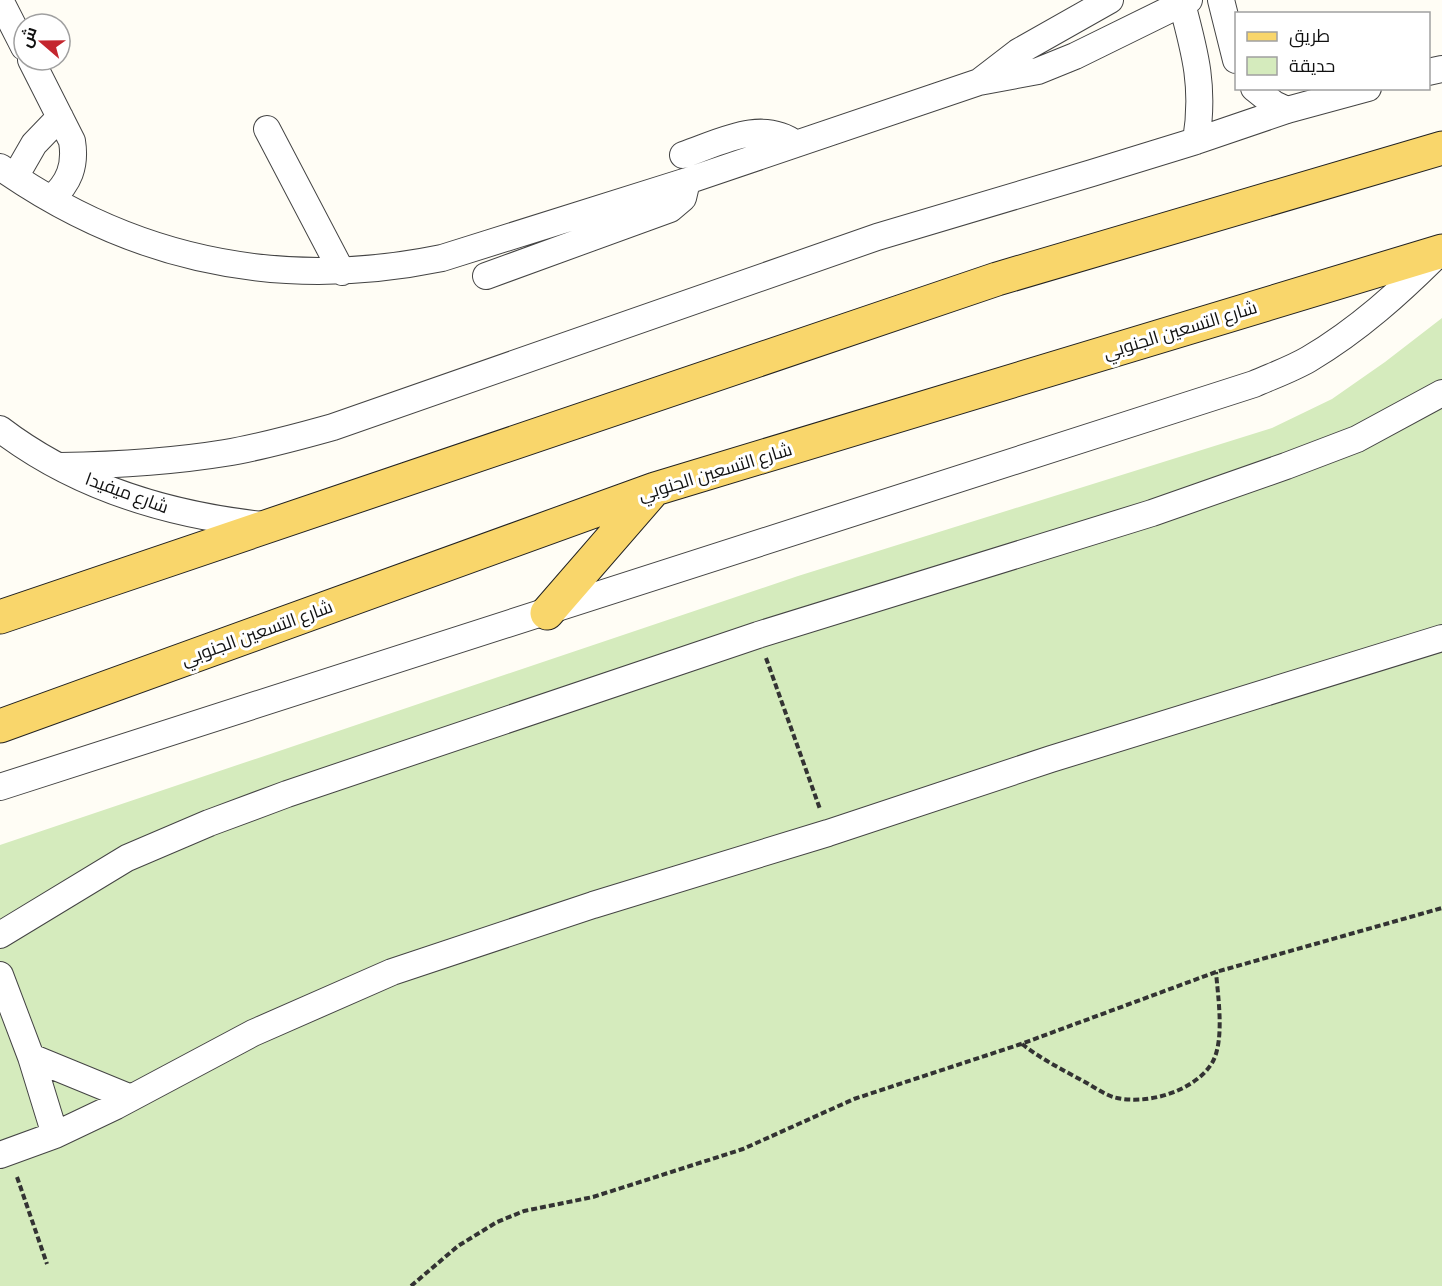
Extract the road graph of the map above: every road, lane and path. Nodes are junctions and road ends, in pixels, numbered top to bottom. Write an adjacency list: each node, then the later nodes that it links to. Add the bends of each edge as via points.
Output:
1 (0, 0): 5 (street)
2 (1110, 0): 8 (street, via 1018,52)
3 (1221, 0): 6 (street)
4 (1184, 1): 8 (street, via 1056,64 1018,76); 14 (street, via 1201,97)
5 (12, 24)
6 (1235, 56)
7 (37, 72): 12 (street)
8 (979, 82): 15 (street)
9 (1256, 90): 11 (street)
10 (1361, 90): 11 (street)
11 (1287, 110): 14 (street)
12 (60, 117): 18 (street); 20 (street, via 74,154 68,180)
13 (267, 129): 22 (street)
14 (1196, 141): 26 (street, via 877,237 333,427 225,453 137,463)
15 (796, 144): 17 (street, via 778,134 755,131); 19 (street)
16 (1442, 148): 28 (main road, via 997,279)
17 (682, 154)
18 (7, 172): 20 (street)
19 (687, 181): 22 (street, via 442,258); 23 (street, via 683,198 670,209)
20 (51, 200): 22 (street, via 127,237 203,260 282,271)
21 (1442, 251): 27 (main road, شارع التسعين الجنوبي); 29 (street, via 1356,328 1307,360 1254,384)
22 (342, 272)
23 (486, 276)
24 (1442, 393): 31 (street, via 1357,439 1286,466 1152,513)
25 (0, 429): 26 (street, شارع ميفيدا)
26 (60, 466): 28 (street, شارع ميفيدا, via 139,501 224,521)
27 (655, 489): 29 (main road); 33 (main road, شارع التسعين الجنوبي)
28 (266, 526): 30 (main road)
29 (547, 613): 34 (street)
30 (0, 617)
31 (758, 635): 35 (path); 37 (street, via 209,823 127,858)
32 (1442, 638): 35 (street)
33 (0, 726)
34 (0, 788)
35 (828, 832): 42 (street, via 392,972 253,1033)
36 (1442, 908): 38 (path)
37 (0, 935)
38 (1216, 972): 40 (path); 40 (path, via 1220,1013 1212,1063 1180,1092 1132,1100 1112,1097)
39 (0, 975): 41 (street)
40 (1021, 1044): 46 (path, via 854,1099 742,1149 594,1197 524,1211 458,1246)
41 (31, 1057): 42 (street); 43 (street)
42 (131, 1098): 43 (street)
43 (55, 1135): 44 (street)
44 (3, 1152): 45 (path)
45 (47, 1264)
46 (411, 1286)

